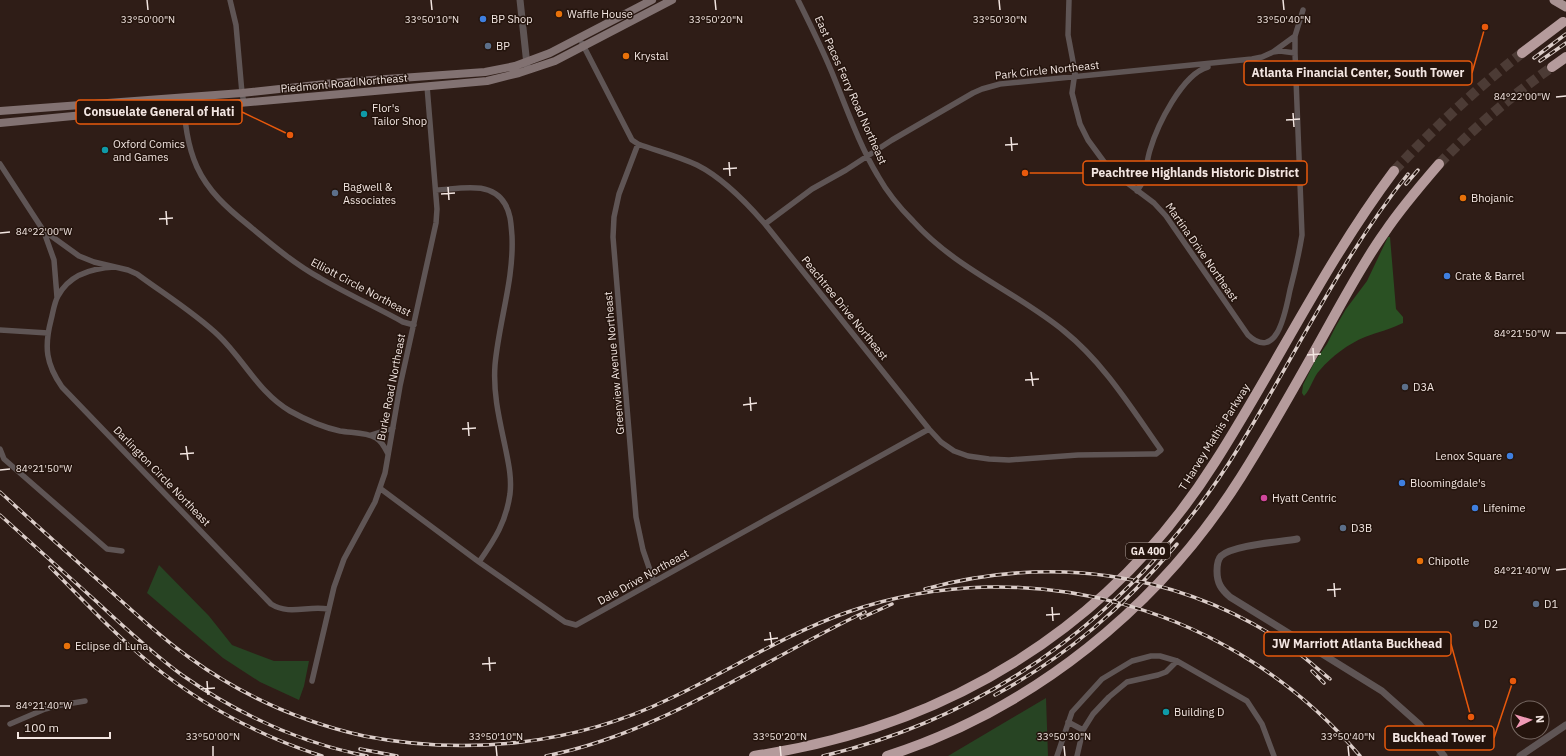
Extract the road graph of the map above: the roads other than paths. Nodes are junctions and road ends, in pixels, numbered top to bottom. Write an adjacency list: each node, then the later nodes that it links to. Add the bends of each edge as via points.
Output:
1 (230, 0): 21 (street, via 236,25)
2 (520, 0): 17 (street)
3 (652, 0): 10 (main road, Piedmont Road Northeast)
4 (672, 0): 11 (main road, Piedmont Road Northeast)
5 (798, 0): 28 (street, East Paces Ferry Road Northeast)
6 (1069, 0): 19 (street, Martina Drive Northeast, via 1068,35)
7 (1303, 10): 9 (street)
8 (1563, 22): 13 (highway)
9 (1295, 36): 12 (street, Park Circle Northeast); 14 (street)
10 (579, 38): 11 (street); 17 (main road, Piedmont Road Northeast)
11 (584, 47): 17 (main road, Piedmont Road Northeast, via 555,61); 27 (street, via 628,134)
12 (1273, 52): 14 (street, Park Circle Northeast); 16 (street, Park Circle Northeast, via 1262,57)
13 (1522, 52)
14 (1295, 53): 33 (street, Martina Drive Northeast, via 1302,235 1282,325 1274,337 1267,342 1258,342 1248,335 1166,216 1154,203)
15 (1566, 57): 18 (highway)
16 (1222, 63): 19 (street, Park Circle Northeast); 33 (street, via 1198,71 1180,91 1155,134 1145,178)
17 (527, 66): 20 (main road, Piedmont Road Northeast, via 519,74 487,81); 21 (main road, Piedmont Road Northeast, via 485,72 344,82)
18 (1552, 67)
19 (1075, 77): 28 (street, Park Circle Northeast, via 1000,84 982,89); 33 (street, Martina Drive Northeast, via 1072,93 1080,124 1088,140 1110,170)
20 (427, 86): 23 (main road, Piedmont Road Northeast); 32 (street, Burke Road Northeast)
21 (242, 93): 22 (main road, Piedmont Road Northeast); 23 (street)
22 (183, 97): 24 (street, Elliott Circle Northeast); 25 (main road, Piedmont Road Northeast)
23 (244, 103): 24 (main road, Piedmont Road Northeast)
24 (184, 108): 26 (main road, Piedmont Road Northeast); 38 (street, Elliott Circle Northeast, via 187,138 197,167 212,192 229,209 319,278 403,322)
25 (0, 111)
26 (0, 123)
27 (638, 144): 34 (street, Peachtree Drive Northeast, via 706,170 742,199); 51 (street, Greenview Avenue Northeast, via 619,194 613,238 636,517 643,550)
28 (867, 156): 34 (street, Park Circle Northeast, via 812,189); 45 (street, East Paces Ferry Road Northeast, via 892,197 934,243 967,268 1046,317 1082,347 1108,376)
29 (0, 164): 35 (street)
30 (1440, 164): 61 (highway, GA 400, via 1400,210 1369,256 1228,497 1159,584 1074,659 1037,684 972,721)
31 (1394, 171): 60 (highway, T Harvey Mathis Parkway / GA 400, via 1337,253 1228,442 1192,497 1137,563 1090,607 1003,670 926,709 846,737)
32 (436, 190): 38 (street, Burke Road Northeast, via 436,223); 50 (street, via 476,187 489,190 505,203 511,222 511,274 494,380 509,467 510,492 501,528)
33 (1137, 191)
34 (765, 224): 42 (street, Peachtree Drive Northeast)
35 (43, 230): 36 (street, via 79,256); 37 (street, Darlington Circle Northeast, via 54,260)
36 (115, 267): 37 (street, Darlington Circle Northeast, via 81,274 67,284); 43 (street, via 137,274 209,327 264,389 288,410 324,426)
37 (57, 298): 40 (street, Darlington Circle Northeast)
38 (414, 325): 41 (street, Burke Road Northeast)
39 (0, 330): 40 (street)
40 (48, 333): 52 (street, Darlington Circle Northeast, via 48,359 62,387 271,604 286,610 318,607)
41 (393, 428): 43 (street); 46 (street, Burke Road Northeast)
42 (929, 429): 45 (street, Peachtree Drive Northeast, via 954,451 989,459 1156,454); 51 (street, Dale Drive Northeast)
43 (371, 435): 46 (street, via 380,441)
44 (0, 449): 49 (street, via 4,459 107,549)
45 (1161, 450)
46 (388, 454): 47 (street, Burke Road Northeast)
47 (381, 489): 50 (street, Dale Drive Northeast); 52 (street, Burke Road Northeast, via 344,559)
48 (1297, 539): 65 (street, via 1232,550 1222,555 1217,568 1217,580 1221,588 1230,597 1382,691 1419,724)
49 (122, 551)
50 (479, 562): 51 (street, Dale Drive Northeast, via 572,625)
51 (654, 582)
52 (328, 609): 54 (street, Burke Road Northeast)
53 (1177, 661): 56 (street, via 1160,656 1132,661 1102,679 1072,712); 59 (street, via 1166,672 1127,682 1097,710); 64 (street, via 1247,701 1262,724)
54 (312, 681)
55 (85, 701): 57 (street, via 45,709)
56 (1068, 722): 59 (street); 62 (street)
57 (10, 724)
58 (1566, 725): 66 (street)
59 (1084, 730): 63 (street)
60 (754, 756)
61 (887, 756)
62 (1057, 756)
63 (1077, 756)
64 (1274, 756)
65 (1444, 756)
66 (1520, 756)

